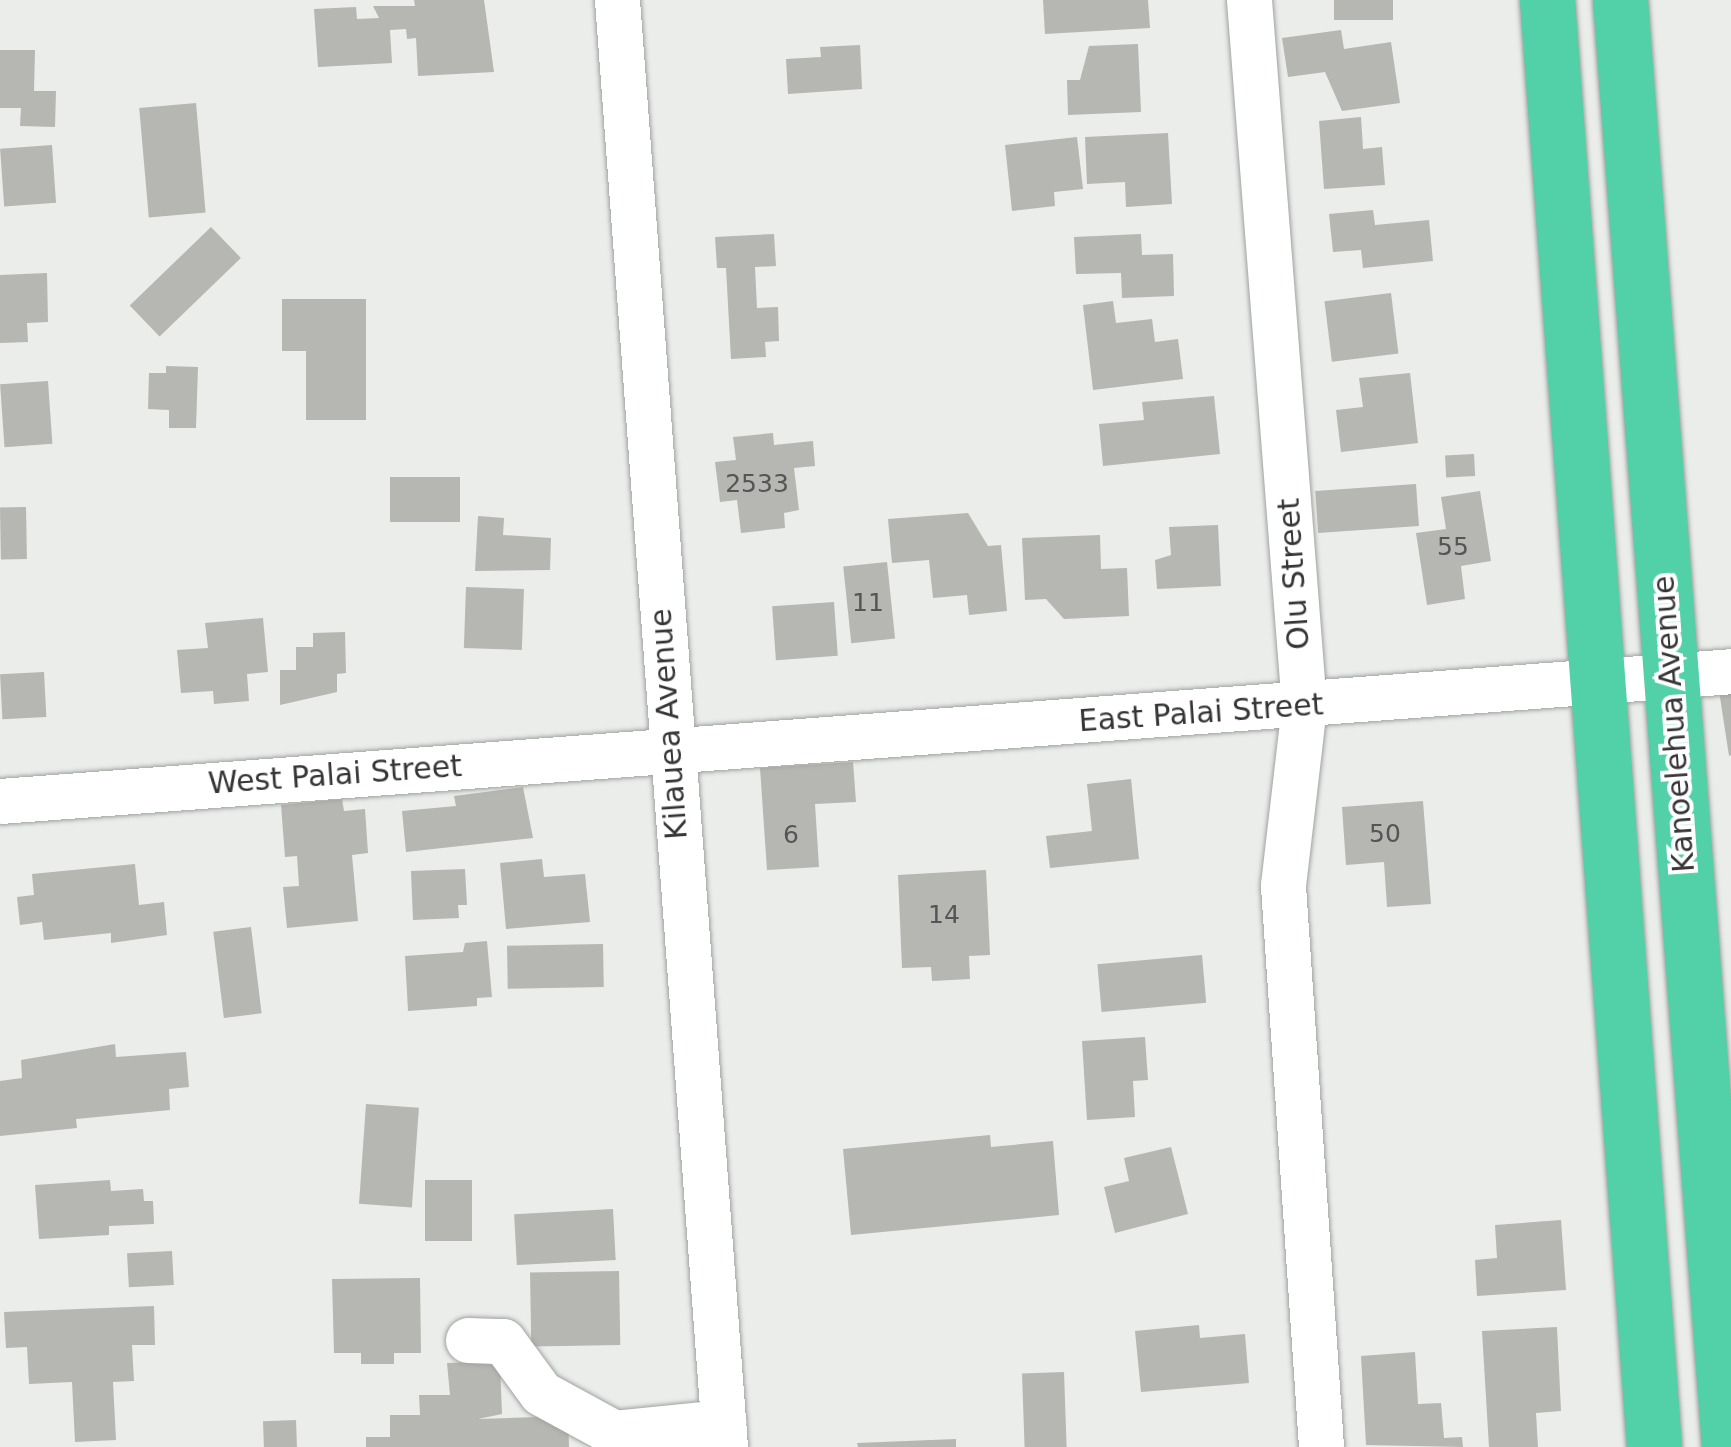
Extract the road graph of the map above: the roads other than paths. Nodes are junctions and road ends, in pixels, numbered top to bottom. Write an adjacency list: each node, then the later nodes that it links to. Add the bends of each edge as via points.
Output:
1 (616, 0): 9 (street, Kilauea Avenue)
2 (1250, 0): 8 (street, Olu Street)
3 (1547, 0): 7 (highway)
4 (1620, 0): 6 (highway, Kanoelehua Avenue)
5 (1731, 671): 6 (street, East Palai Street)
6 (1670, 675): 7 (street, East Palai Street); 16 (highway, Kanoelehua Avenue)
7 (1597, 678): 8 (street, East Palai Street); 15 (highway)
8 (1304, 706): 9 (street, East Palai Street); 14 (street, Olu Street, via 1283,886)
9 (671, 749): 10 (street, West Palai Street); 12 (street, Kilauea Avenue)
10 (0, 800)
11 (468, 1340): 13 (street, via 503,1341 541,1393)
12 (724, 1435): 13 (street)
13 (615, 1440)
14 (1321, 1447)
15 (1654, 1447)
16 (1729, 1447)

